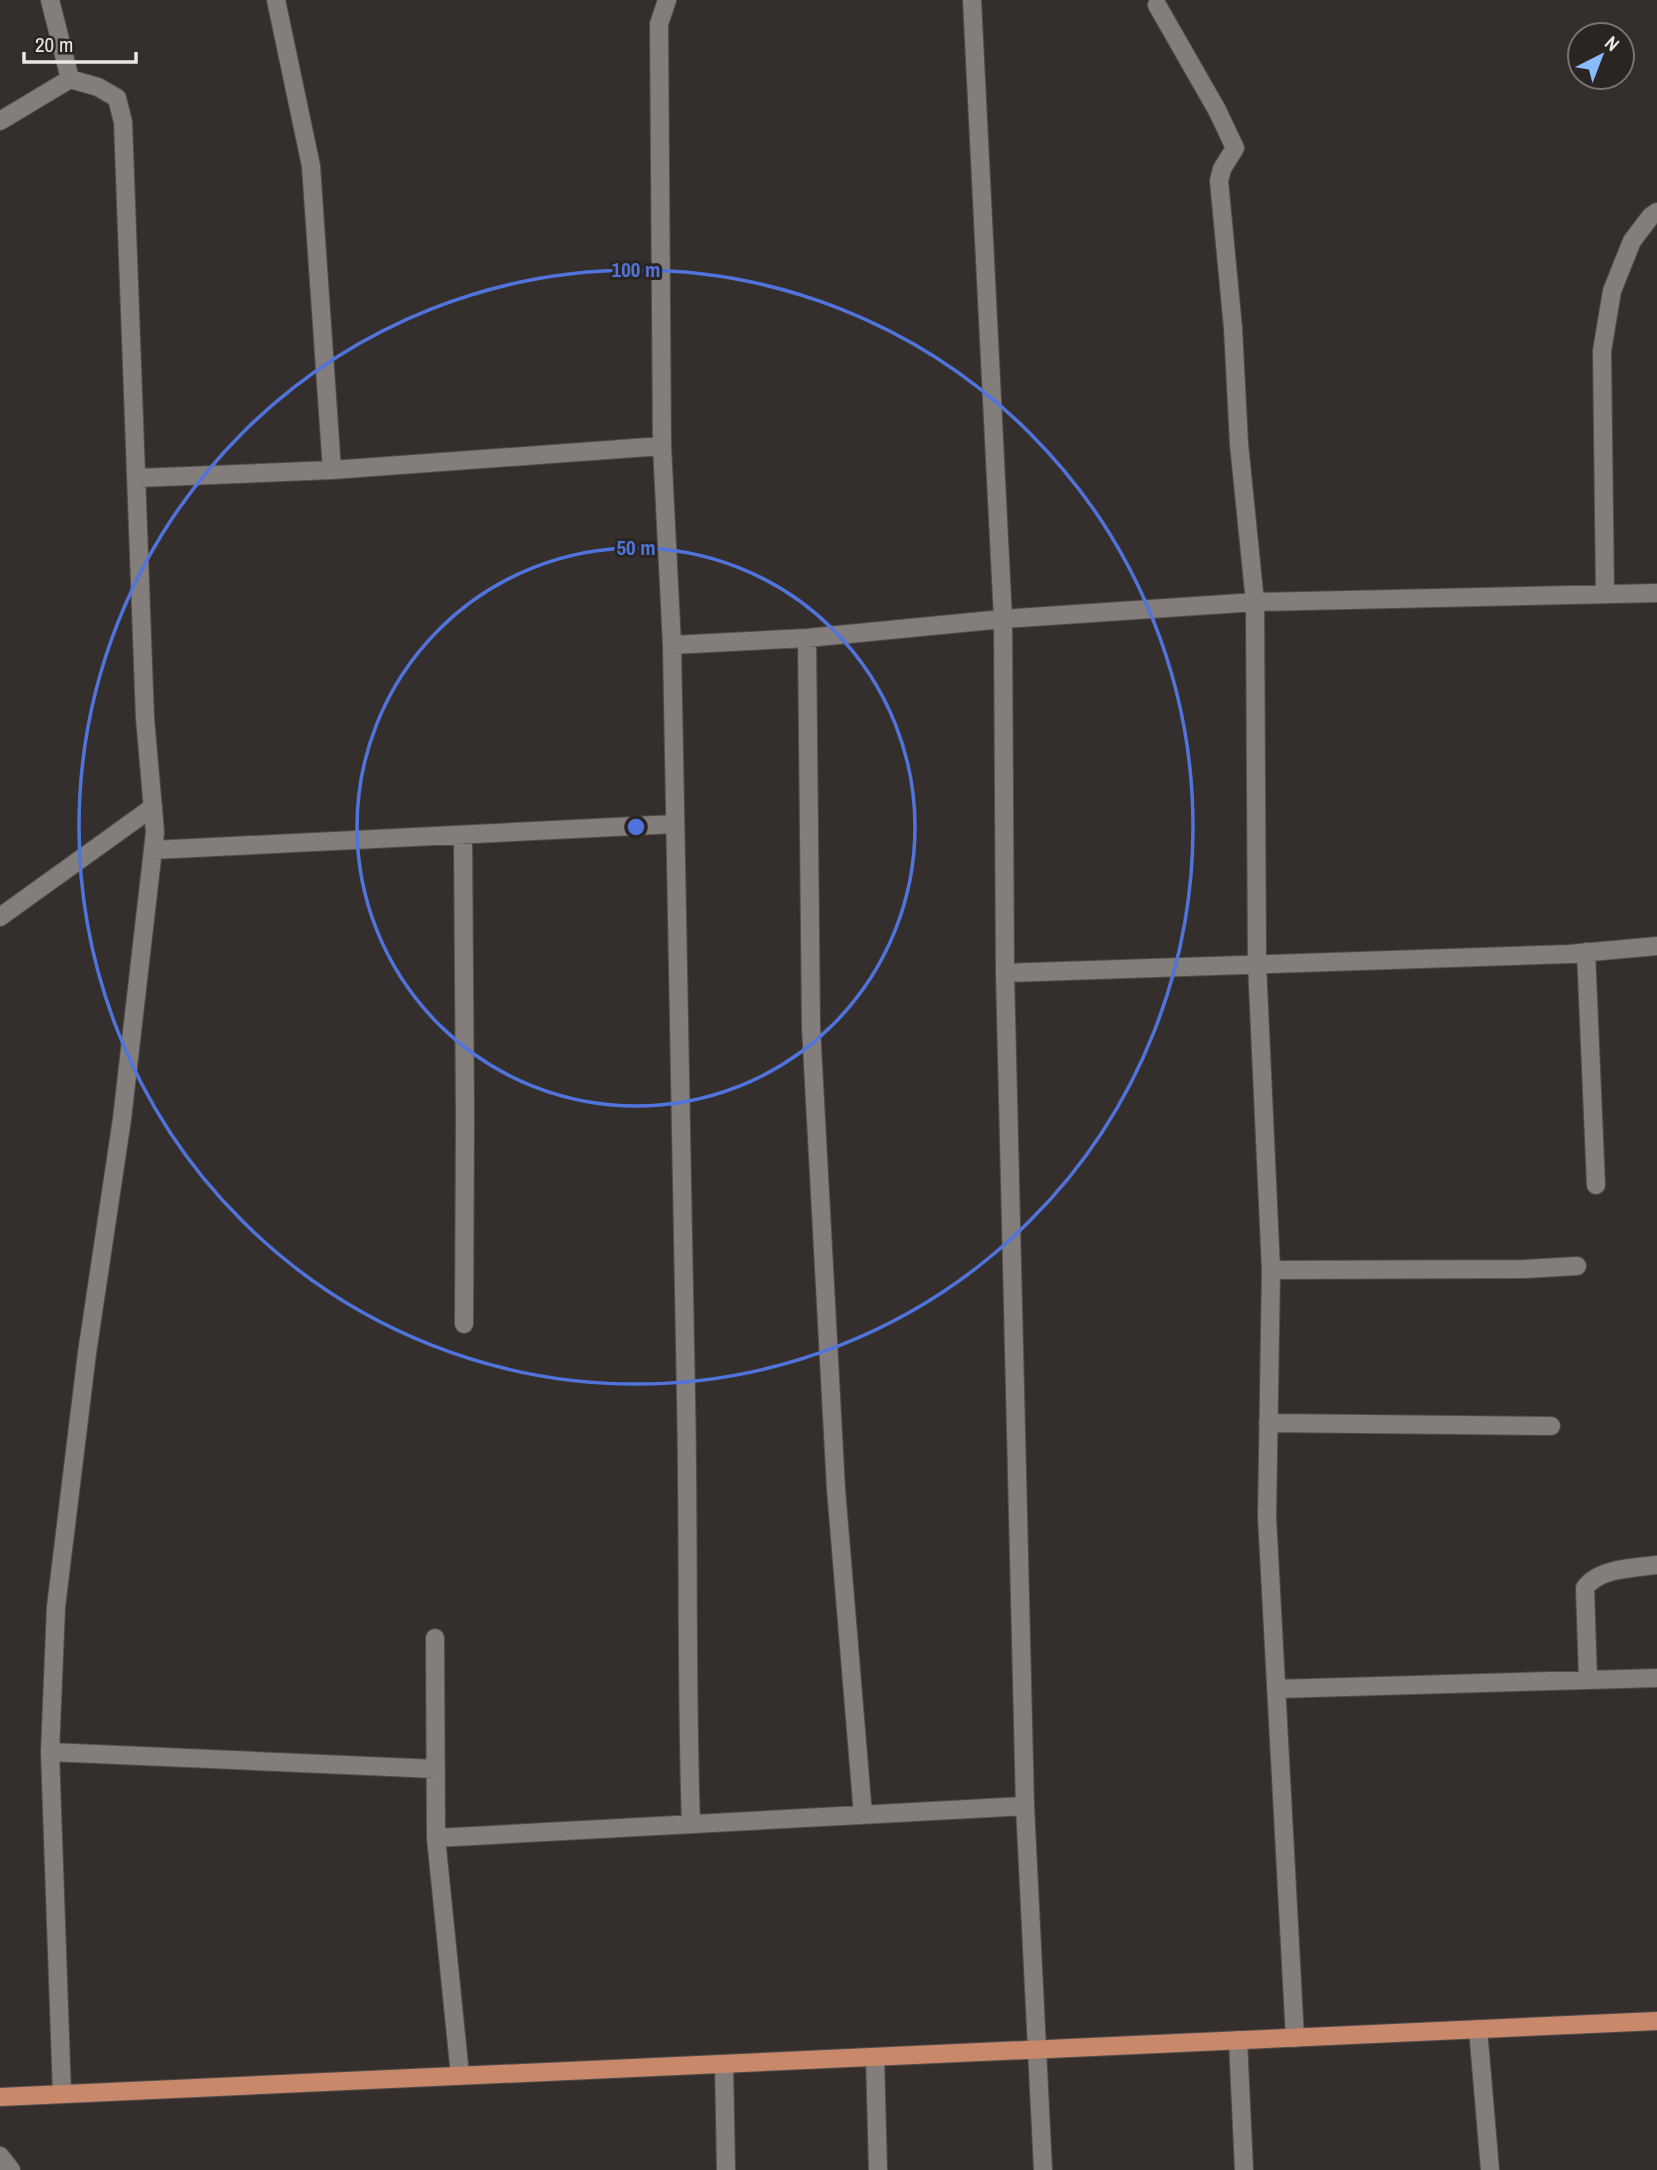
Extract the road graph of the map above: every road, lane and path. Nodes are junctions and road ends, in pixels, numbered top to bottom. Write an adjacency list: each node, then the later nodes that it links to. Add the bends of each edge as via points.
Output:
1 (50, 0): 6 (street)
2 (276, 0): 10 (street, via 311,166)
3 (667, 0): 9 (street, via 659,24)
4 (972, 0): 15 (street)
5 (1157, 5): 14 (street, via 1235,148 1219,181)
6 (70, 79): 7 (street); 11 (street, via 117,98 124,122)
7 (0, 121)
8 (1657, 212): 13 (street, via 1632,241 1612,291 1602,351)
9 (662, 446): 10 (street); 17 (street)
10 (332, 470): 11 (street)
11 (138, 478): 18 (street, via 145,718)
12 (1657, 593): 13 (street)
13 (1605, 594): 14 (street)
14 (1255, 602): 15 (street); 25 (street)
15 (1003, 619): 16 (street); 26 (street)
16 (807, 638): 17 (street); 41 (street, via 811,1027 836,1489)
17 (672, 645): 19 (street)
18 (153, 807): 21 (street); 22 (street)
19 (675, 824): 20 (street); 42 (street)
20 (463, 835): 21 (street); 30 (street)
21 (153, 850): 38 (street, via 56,1607)
22 (0, 917)
23 (1657, 946): 24 (street)
24 (1586, 953): 25 (street); 27 (street)
25 (1256, 964): 26 (street); 29 (street)
26 (1004, 973): 40 (street)
27 (1596, 1185)
28 (1577, 1266): 29 (street)
29 (1271, 1270): 31 (street)
30 (464, 1324)
31 (1268, 1423): 32 (street); 37 (street, via 1267,1517)
32 (1551, 1426)
33 (1657, 1565): 36 (street, via 1605,1574 1585,1588)
34 (435, 1638): 39 (street)
35 (1657, 1678): 36 (street)
36 (1588, 1680): 37 (street)
37 (1276, 1689): 46 (street)
38 (50, 1752): 39 (street); 52 (street)
39 (436, 1769): 43 (street)
40 (1025, 1805): 41 (street); 48 (street)
41 (863, 1815): 42 (street)
42 (691, 1824): 43 (street)
43 (436, 1838): 51 (street)
44 (1657, 2021): 45 (main road)
45 (1478, 2029): 46 (main road); 60 (street)
46 (1295, 2038): 47 (main road)
47 (1238, 2040): 48 (main road); 59 (street)
48 (1037, 2050): 49 (main road); 58 (street)
49 (875, 2057): 50 (main road); 57 (street)
50 (724, 2064): 51 (main road); 56 (street)
51 (460, 2075): 52 (main road)
52 (62, 2094): 53 (main road)
53 (0, 2097)
54 (0, 2157): 55 (street)
55 (11, 2170)
56 (726, 2170)
57 (878, 2170)
58 (1043, 2170)
59 (1244, 2170)
60 (1490, 2170)

